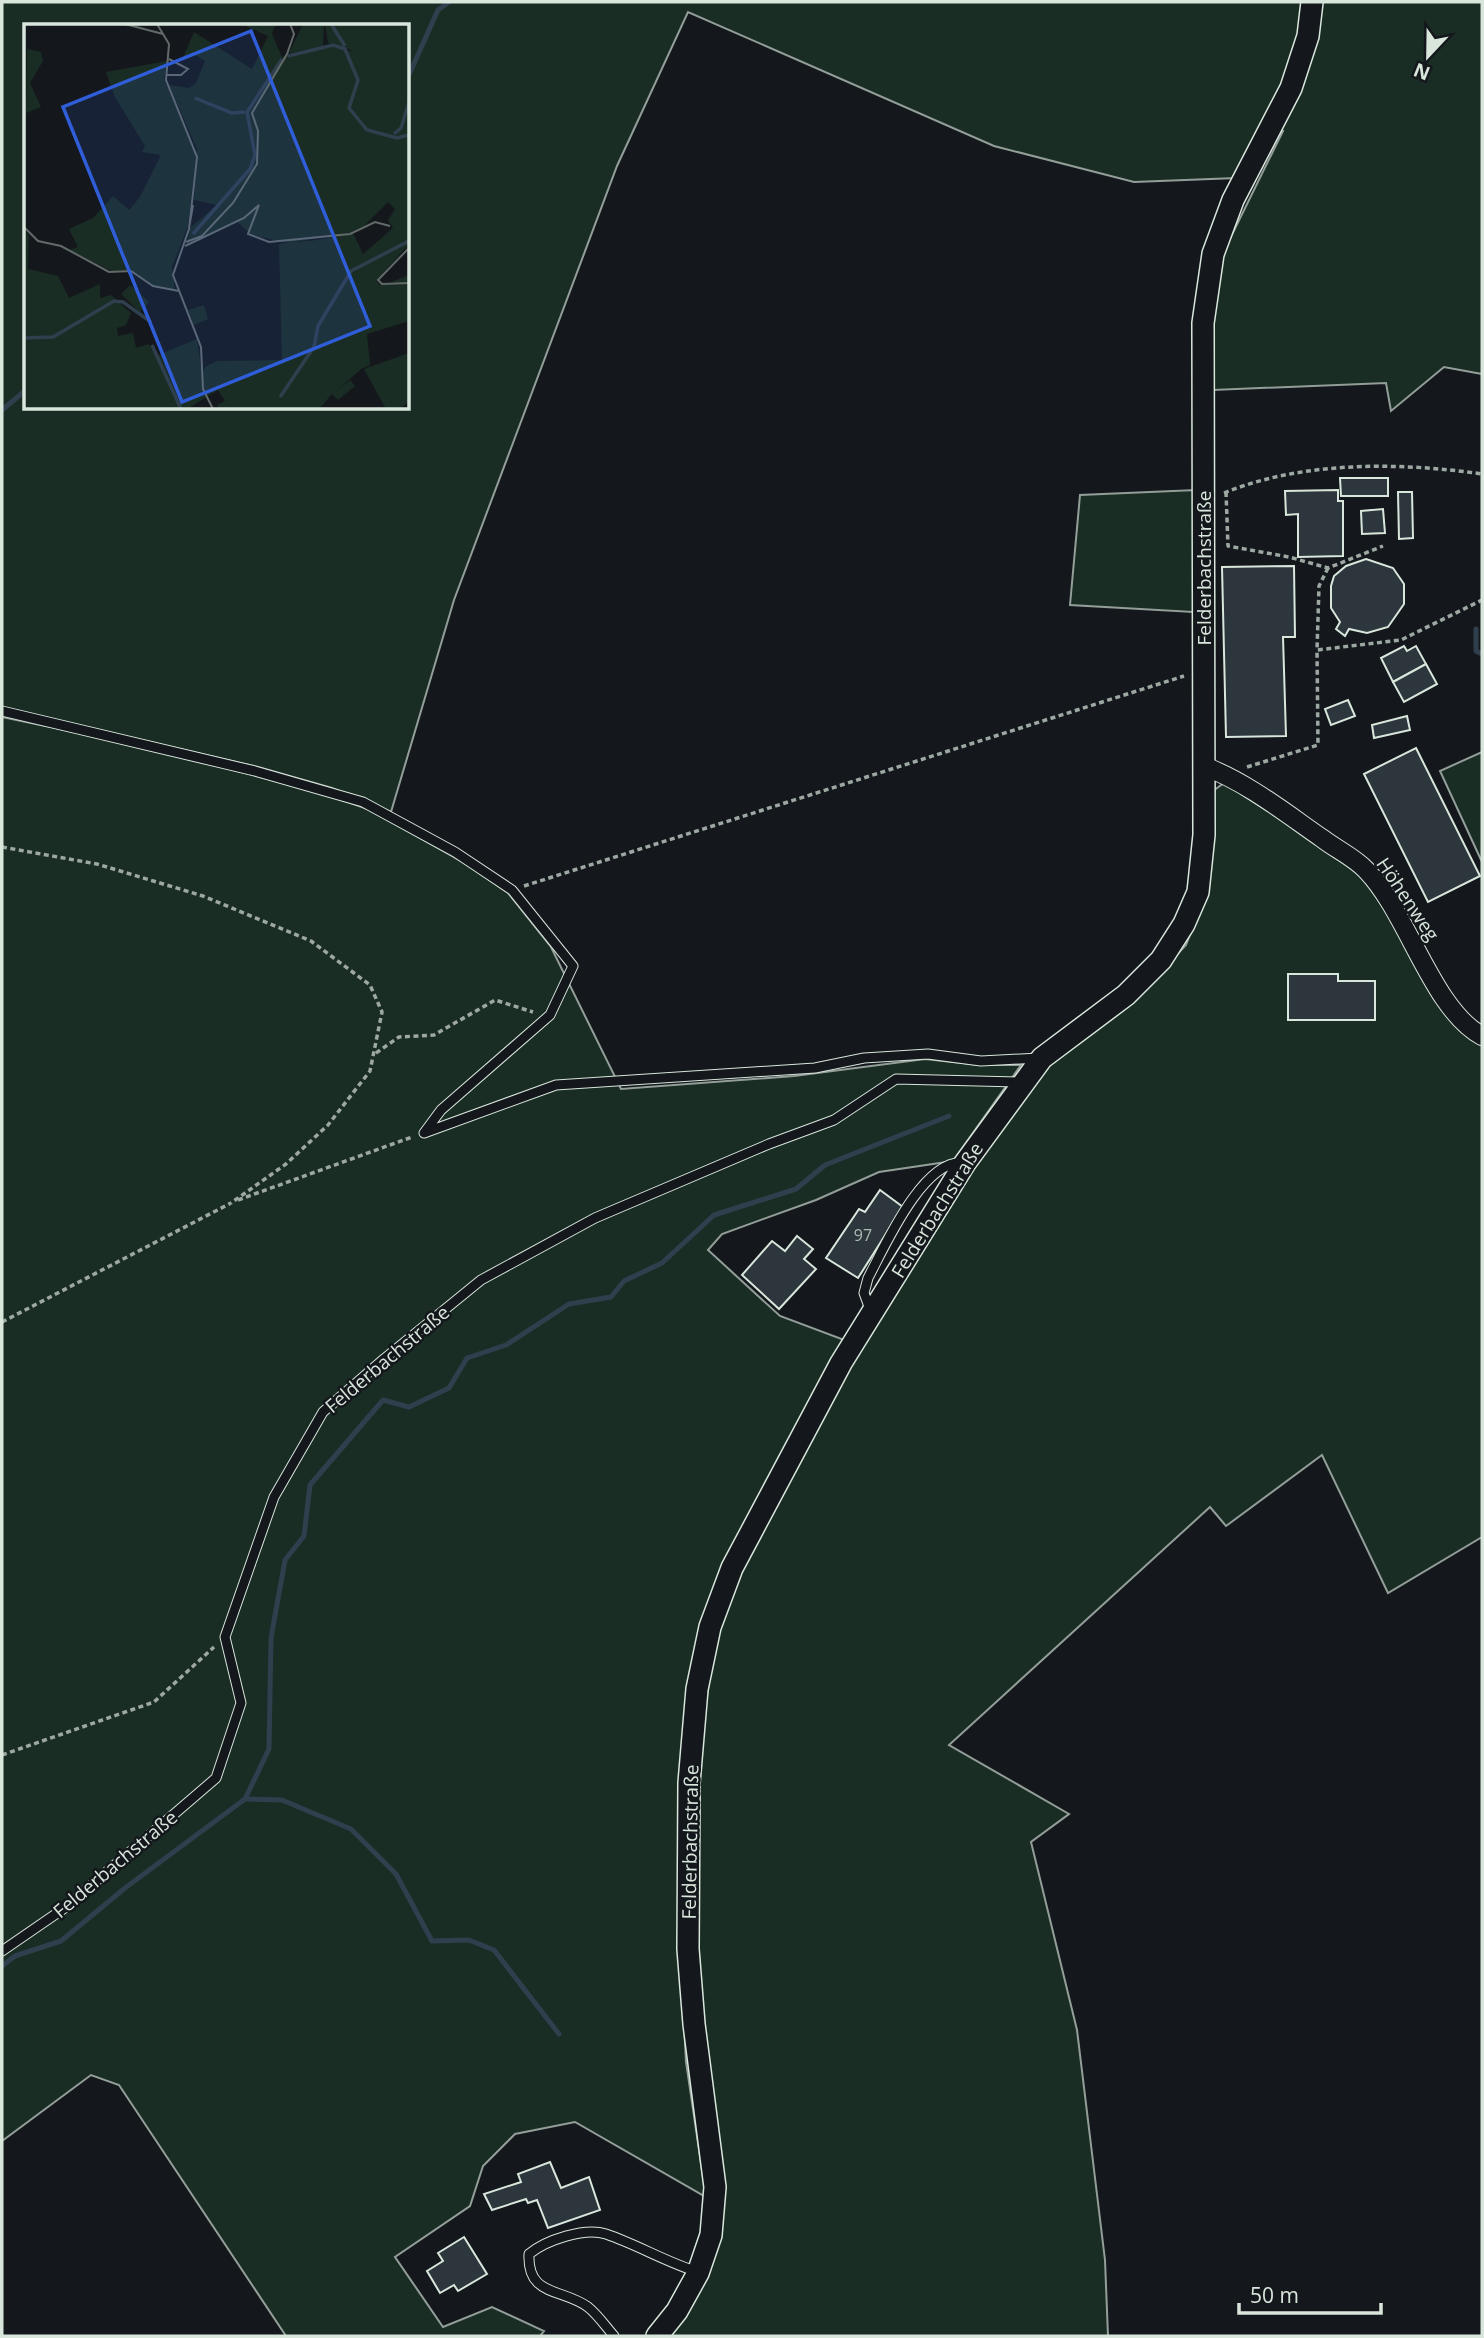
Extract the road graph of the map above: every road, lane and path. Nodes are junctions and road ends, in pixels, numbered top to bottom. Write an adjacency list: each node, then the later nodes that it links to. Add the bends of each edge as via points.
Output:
1 (1312, 2): 3 (street, Felderbachstraße, via 1308,36 1291,88 1233,200 1213,254 1203,323)
2 (1482, 474): 3 (path, via 1390,467 1311,472 1249,482)
3 (1215, 495): 5 (path, via 1228,546); 8 (street, Felderbachstraße)
4 (1383, 546): 5 (path)
5 (1328, 568): 7 (path, via 1319,586)
6 (1482, 600): 7 (path, via 1401,640)
7 (1317, 650): 11 (path, via 1318,746)
8 (1204, 669): 10 (street, Felderbachstraße); 13 (path)
9 (2, 711): 13 (lane, via 329,790 394,818)
10 (1204, 766): 11 (street, Höhenweg); 17 (street, Felderbachstraße, via 1198,892 1184,924 1161,960 1126,995)
11 (1225, 774): 15 (street, Höhenweg, via 1366,869 1406,927 1441,993)
12 (2, 847): 16 (path, via 97,864 203,896 311,941 370,985 382,1012)
13 (512, 890): 19 (lane, via 573,966 550,1014 441,1110)
14 (538, 1013): 16 (path, via 495,1000 434,1035 399,1037)
15 (1482, 1036)
16 (376, 1053): 20 (path, via 370,1071 328,1125 286,1164)
17 (1042, 1058): 18 (street, Felderbachstraße); 19 (lane, via 981,1061 928,1054 864,1058 816,1068 556,1085)
18 (1021, 1082): 22 (lane, Felderbachstraße, via 896,1079 834,1120 595,1218 481,1280 323,1412 274,1497); 25 (street, Felderbachstraße, via 841,1363 732,1567 710,1627 697,1689 689,1783 688,1949 715,2187 711,2235)
19 (424, 1133): 20 (path)
20 (231, 1203): 21 (path)
21 (2, 1322)
22 (225, 1637): 23 (path, via 154,1702); 24 (lane, Felderbachstraße, via 241,1703 216,1778 66,1907)
23 (2, 1755)
24 (2, 1951)
25 (698, 2273): 26 (lane, via 592,2232 537,2247 529,2254 528,2270 536,2282 587,2306); 27 (street, Felderbachstraße)
26 (614, 2336)
27 (657, 2336)

